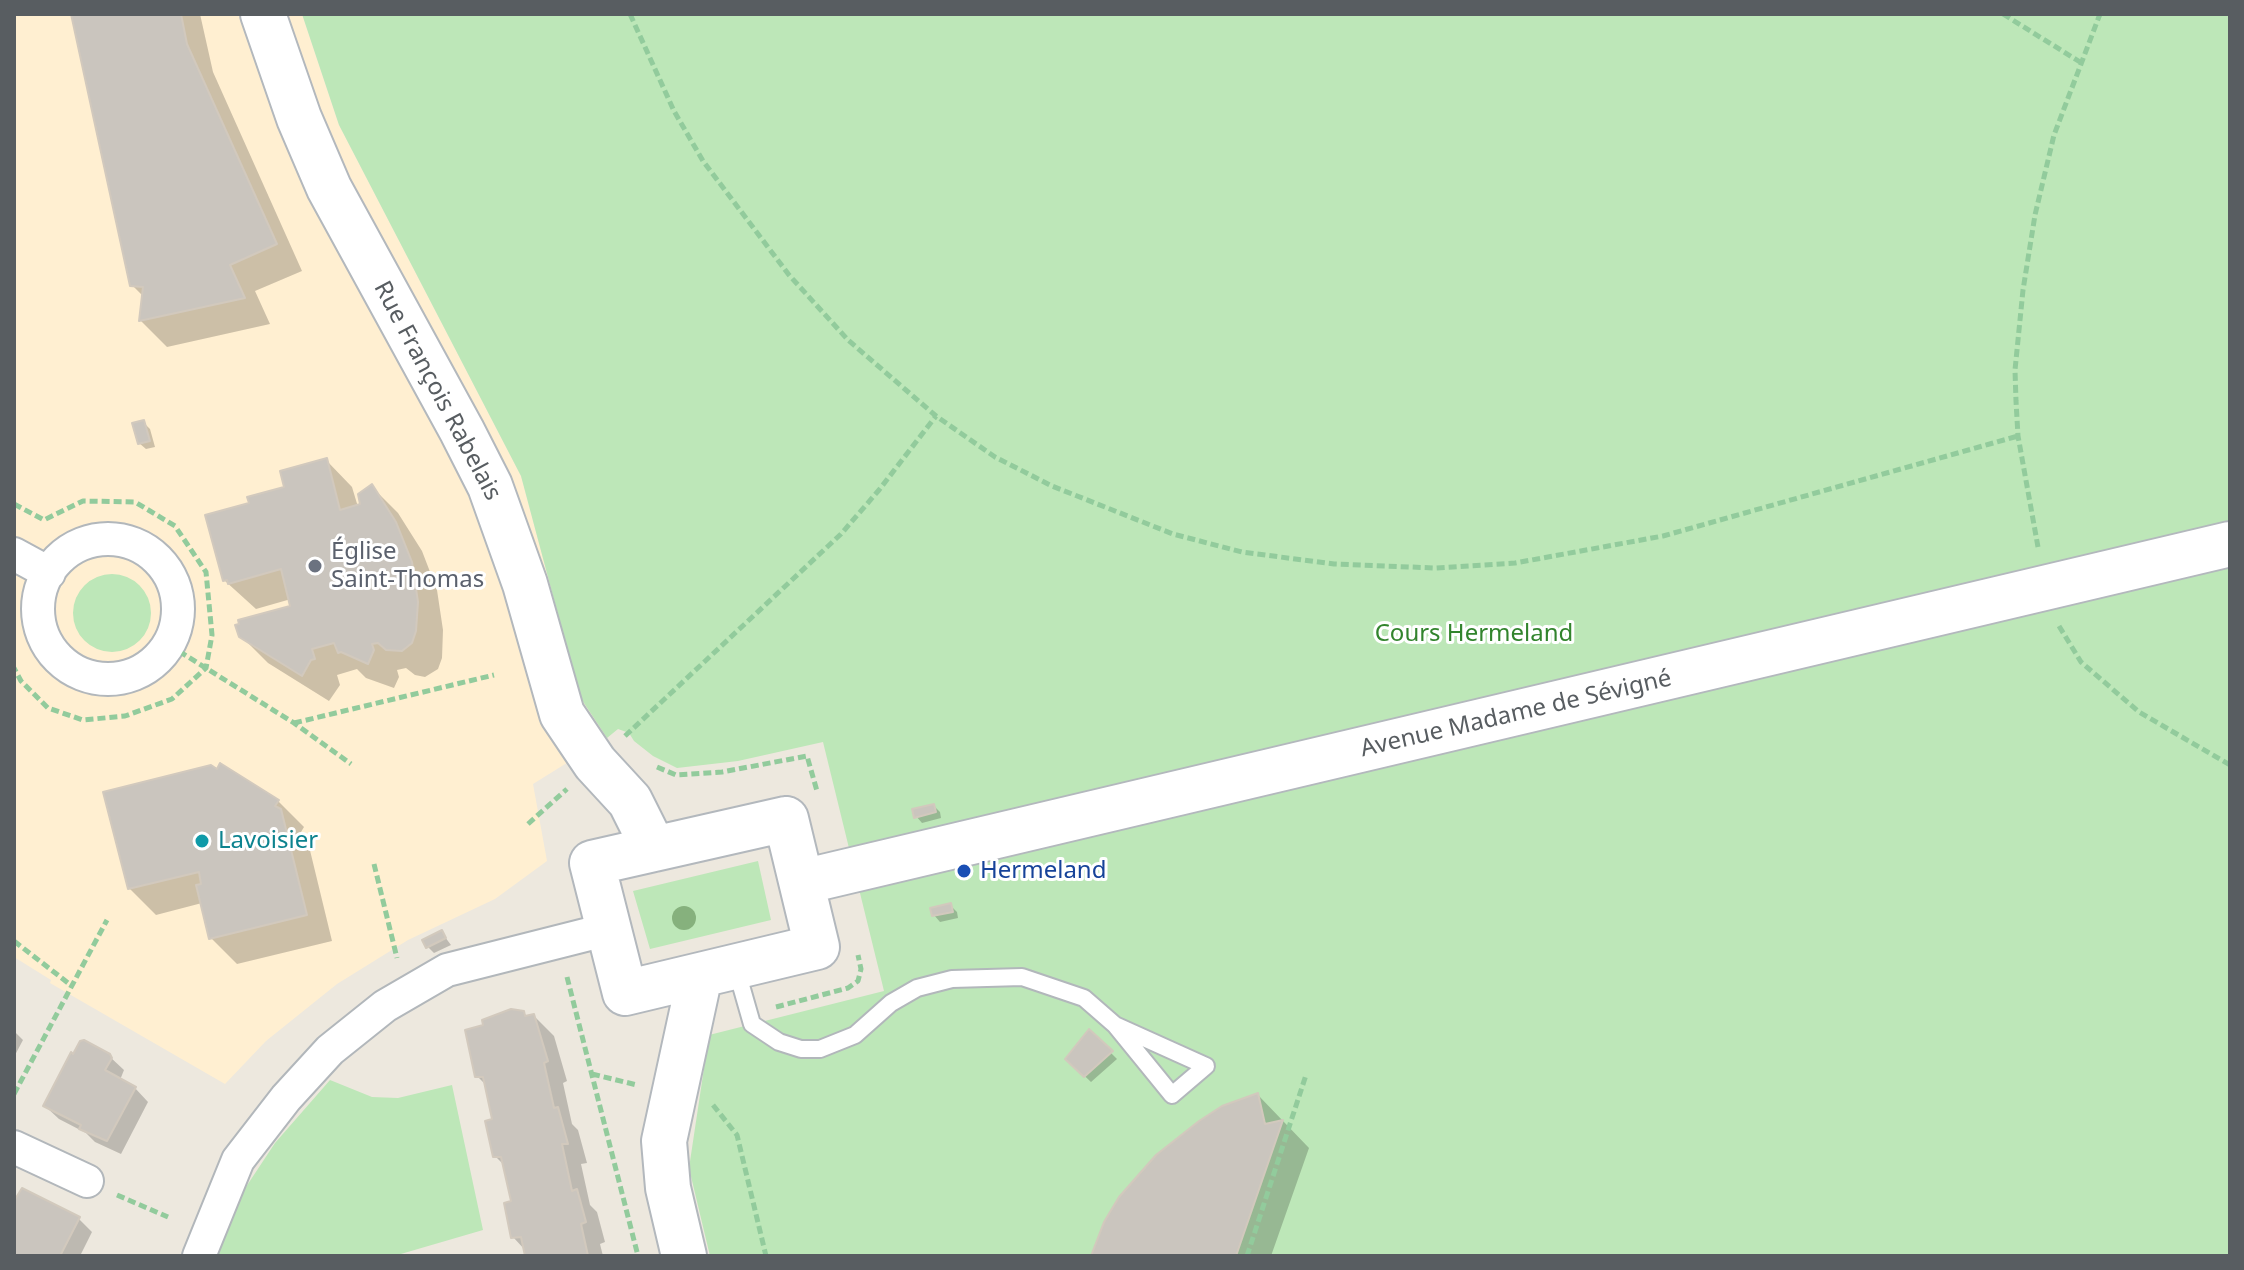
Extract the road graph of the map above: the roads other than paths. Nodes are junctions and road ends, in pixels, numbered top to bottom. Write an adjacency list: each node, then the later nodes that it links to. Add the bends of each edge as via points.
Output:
1 (263, 14): 5 (street, Rue François Rabelais, via 329,188 490,486 562,714 595,763 630,801)
2 (2230, 544): 6 (street, Avenue Madame de Sévigné)
3 (14, 554): 4 (street)
4 (49, 573): 4 (street, via 40,599 43,632 55,654 71,668 91,677 120,679 146,669 169,645 178,618 176,590 148,551 118,540 93,541 65,554)
5 (654, 849): 6 (street, via 786,819); 7 (street, via 592,863)
6 (802, 882): 8 (street, via 817,947)
7 (609, 929): 8 (street, via 625,993); 12 (street, via 447,970 385,1006 330,1050 238,1160)
8 (718, 971): 9 (lane, via 752,1024 801,1049 820,1049 855,1035 891,1003 917,988 952,979 1022,977 1084,998); 13 (street, via 664,1141 668,1188)
9 (1115, 1025): 9 (lane, via 1172,1095 1206,1066 1128,1031)
10 (14, 1147): 11 (street)
11 (87, 1181)
12 (199, 1256)
13 (684, 1256)

